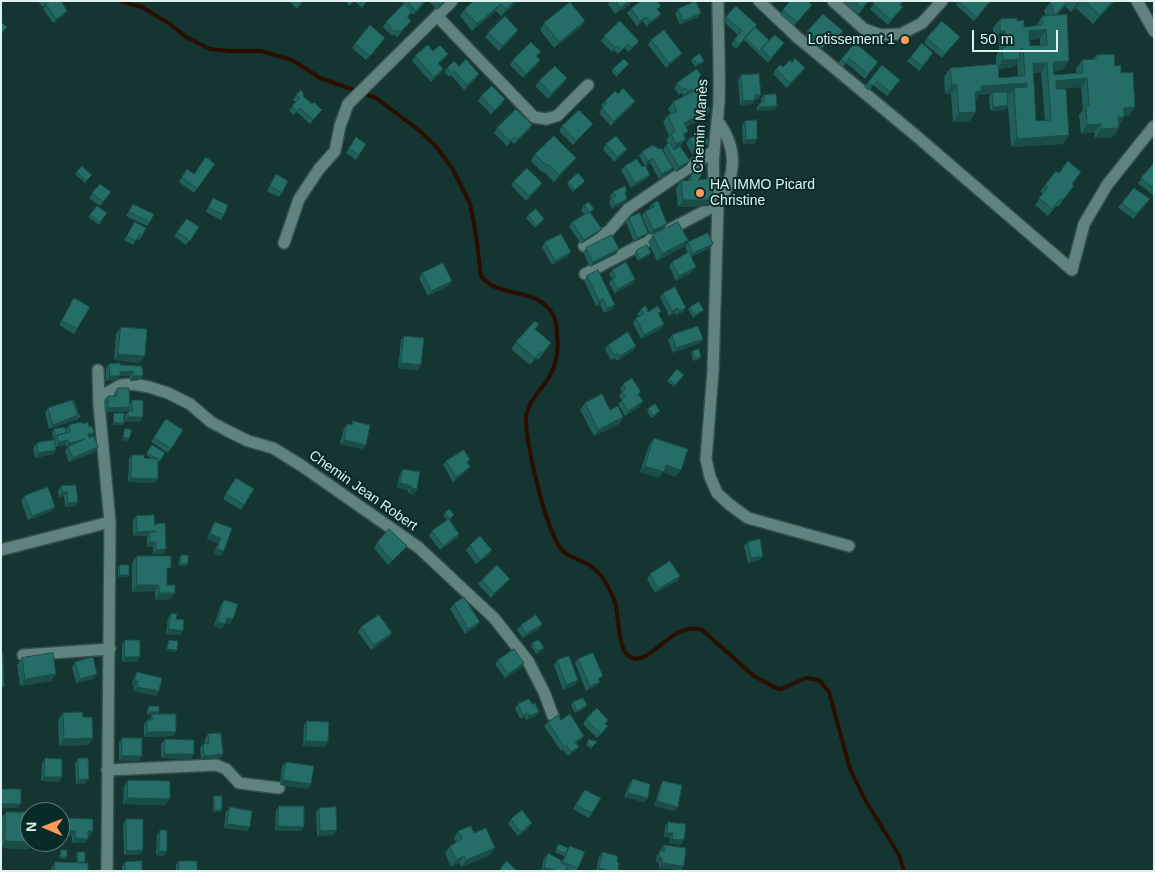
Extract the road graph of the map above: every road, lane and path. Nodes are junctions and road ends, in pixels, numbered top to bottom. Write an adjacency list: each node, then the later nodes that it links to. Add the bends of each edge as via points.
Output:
1 (452, 1): 7 (street)
2 (718, 1): 10 (street, Chemin Manès)
3 (758, 1): 11 (street, via 1072,270 1084,224 1107,185)
4 (833, 1): 5 (street, via 864,29 881,35 901,34 922,23)
5 (942, 1)
6 (1138, 1): 8 (street)
7 (437, 16): 9 (street, via 534,117 546,119 557,116); 14 (street, via 348,104 335,151 299,199)
8 (1154, 31)
9 (588, 85)
10 (717, 120): 12 (street, Chemin Manès); 13 (street, via 730,142 733,161 727,186)
11 (1154, 126)
12 (712, 152): 13 (street, Chemin Manès); 15 (street, via 628,209 609,231)
13 (718, 204): 16 (street); 20 (street, Chemin Manès, via 713,371 706,459 710,477 717,493 748,518)
14 (284, 243)
15 (584, 246)
16 (585, 274)
17 (98, 370): 18 (street)
18 (99, 405): 19 (street); 24 (street, Chemin Jean Robert, via 108,392 121,385 133,384 168,393 190,404 226,430 273,448 310,472 418,546 494,618 528,661)
19 (110, 522): 21 (street); 22 (street)
20 (849, 546)
21 (1, 550)
22 (110, 649): 23 (street); 25 (street)
23 (23, 655)
24 (553, 716)
25 (107, 770): 26 (street, via 216,765 226,769 242,785); 27 (street)
26 (279, 788)
27 (107, 871)

